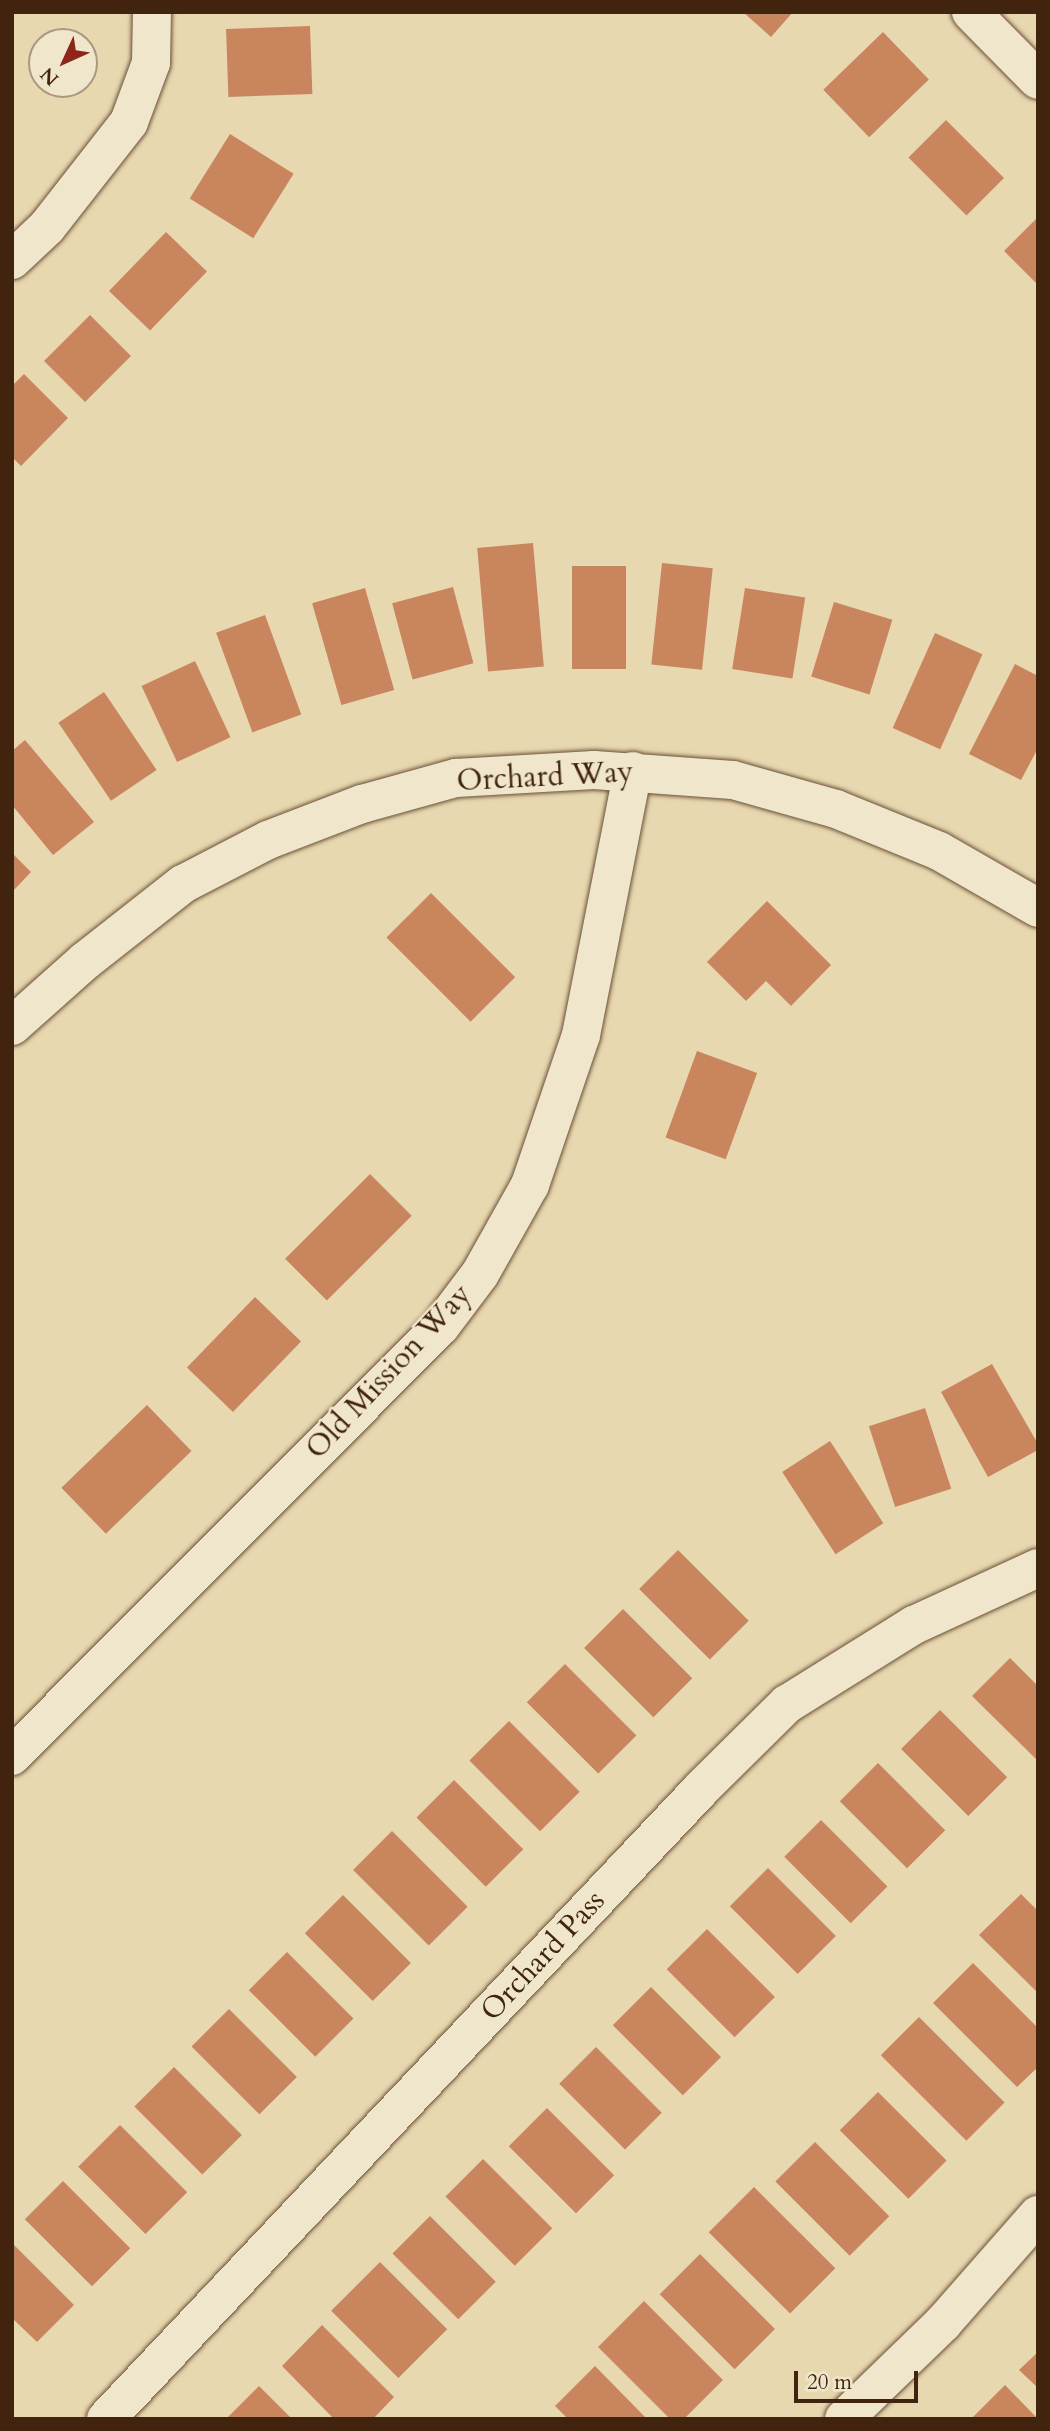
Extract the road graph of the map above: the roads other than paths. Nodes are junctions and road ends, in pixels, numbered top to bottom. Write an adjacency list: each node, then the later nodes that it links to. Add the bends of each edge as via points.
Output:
1 (152, 12): 4 (street, via 151,63 129,122 47,227)
2 (971, 12): 3 (street)
3 (1038, 80)
4 (12, 260)
5 (633, 771): 6 (street, Orchard Way, via 733,780 836,809 939,851); 7 (street, Orchard Way, via 456,778 362,804 268,840 183,884); 9 (street, Old Mission Way, via 581,1035 530,1185 480,1274 440,1327)
6 (1038, 908)
7 (12, 1026)
8 (1038, 1568): 11 (street, Orchard Pass, via 914,1625 788,1704 702,1787)
9 (12, 1756)
10 (1038, 2214): 12 (street, via 943,2323)
11 (106, 2419)
12 (844, 2419)

